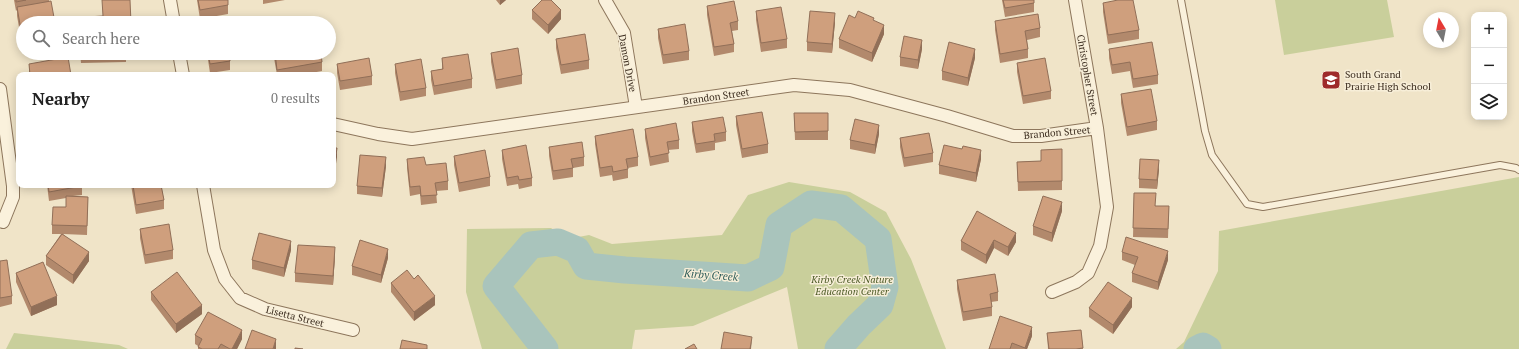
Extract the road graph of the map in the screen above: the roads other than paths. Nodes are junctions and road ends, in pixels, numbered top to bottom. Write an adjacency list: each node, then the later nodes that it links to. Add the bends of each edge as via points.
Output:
1 (170, 0): 5 (street)
2 (605, 0): 9 (street, Damon Drive, via 624,33)
3 (1075, 0): 11 (street, Christopher Street)
4 (1181, 0): 12 (lane, via 1205,131 1212,155 1247,204 1263,207 1500,165)
5 (173, 16)
6 (180, 60): 7 (street)
7 (182, 72)
8 (0, 89): 14 (street, via 13,186 13,197)
9 (636, 107): 10 (street, Brandon Street, via 412,139); 11 (street, Brandon Street, via 794,85 850,90 1013,136 1041,136)
10 (336, 125)
11 (1097, 128): 15 (street, Christopher Street, via 1107,208 1100,246 1088,273 1076,282)
12 (1519, 170)
13 (204, 188): 16 (street, Lisetta Street, via 214,250 225,279 240,298 265,309)
14 (3, 222)
15 (1052, 292)
16 (353, 330)

